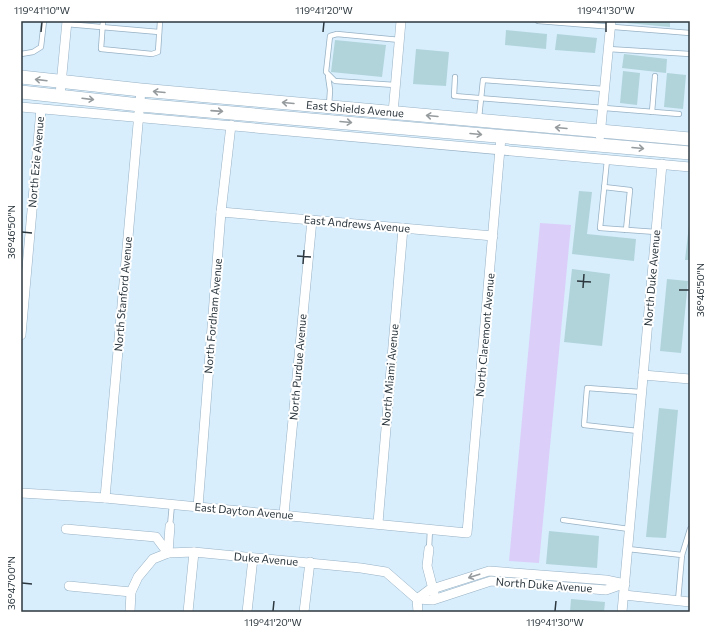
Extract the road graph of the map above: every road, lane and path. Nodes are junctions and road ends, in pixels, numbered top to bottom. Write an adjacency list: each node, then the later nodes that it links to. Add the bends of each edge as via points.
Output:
1 (44, 21): 13 (lane, via 41,47 33,52)
2 (103, 21): 8 (lane)
3 (160, 21): 9 (lane)
4 (401, 21): 11 (street)
5 (538, 21): 7 (lane)
6 (67, 23): 8 (lane); 19 (street)
7 (611, 23): 10 (lane); 12 (street)
8 (103, 27): 9 (lane); 9 (lane, via 101,49 152,54 158,52)
9 (159, 32)
10 (690, 33)
11 (400, 40): 15 (lane, via 338,34 330,36 326,72); 20 (street)
12 (608, 49): 14 (lane); 21 (street)
13 (21, 54)
14 (690, 54)
15 (328, 76): 20 (lane, via 335,81); 26 (lane)
16 (655, 76): 31 (lane)
17 (21, 77): 19 (main road, East Shields Avenue, one-way to 17)
18 (455, 77): 25 (lane, via 454,96)
19 (61, 82): 22 (main road, East Shields Avenue); 24 (street)
20 (395, 85): 32 (street)
21 (604, 89): 25 (lane, via 483,80); 28 (street)
22 (141, 90): 26 (main road, East Shields Avenue, one-way to 22); 30 (street, North Stanford Avenue)
23 (21, 92): 24 (main road, East Shields Avenue)
24 (60, 95): 30 (main road, East Shields Avenue, one-way to 30)
25 (481, 98): 28 (lane); 34 (lane)
26 (329, 102): 32 (main road, East Shields Avenue)
27 (21, 107): 29 (street, East Shields Avenue)
28 (602, 108): 31 (lane); 37 (street)
29 (41, 109): 30 (street, East Shields Avenue); 51 (street, North Ezie Avenue)
30 (139, 112): 35 (street, East Shields Avenue); 36 (main road, East Shields Avenue, one-way to 36, via 266,115); 57 (street, North Stanford Avenue)
31 (652, 112): 33 (lane)
32 (393, 113): 34 (main road, East Shields Avenue, one-way to 32)
33 (679, 114)
34 (479, 120): 37 (main road, East Shields Avenue, one-way to 34)
35 (231, 125): 39 (street, East Shields Avenue); 45 (street, North Fordham Avenue)
36 (501, 137): 37 (main road, East Shields Avenue); 39 (street, North Claremont Avenue)
37 (600, 138): 38 (main road, East Shields Avenue); 40 (main road, East Shields Avenue, one-way to 40); 41 (street)
38 (690, 139)
39 (500, 151): 41 (street, East Shields Avenue); 50 (street, North Claremont Avenue)
40 (690, 152)
41 (603, 159): 42 (street, East Shields Avenue); 44 (lane)
42 (662, 164): 43 (street, East Shields Avenue); 49 (street, North Duke Avenue)
43 (690, 167)
44 (604, 187): 48 (lane, via 630,190); 48 (lane, via 600,228)
45 (221, 212): 46 (street, East Andrews Avenue); 59 (street, North Fordham Avenue)
46 (312, 220): 47 (street, East Andrews Avenue); 60 (street, North Purdue Avenue)
47 (403, 228): 50 (street, East Andrews Avenue); 62 (street, North Miami Avenue)
48 (626, 230): 49 (lane)
49 (656, 232): 52 (street, North Duke Avenue)
50 (493, 236): 68 (street, North Claremont Avenue)
51 (21, 335)
52 (643, 375): 53 (street); 54 (street, North Duke Avenue)
53 (690, 379)
54 (642, 392): 55 (street, North Duke Avenue); 55 (lane, via 587,388 584,425)
55 (638, 432): 65 (street, North Duke Avenue)
56 (21, 493): 57 (street, East Dayton Avenue)
57 (105, 498): 58 (street, East Dayton Avenue)
58 (172, 504): 59 (street, East Dayton Avenue); 63 (lane)
59 (198, 507): 60 (street, East Dayton Avenue)
60 (284, 514): 62 (street, East Dayton Avenue)
61 (563, 520): 65 (lane)
62 (378, 523): 67 (street, East Dayton Avenue)
63 (170, 526): 72 (street)
64 (66, 529): 72 (street, via 156,537)
65 (630, 529): 70 (street, North Duke Avenue)
66 (690, 529): 73 (lane)
67 (430, 530): 68 (street, East Dayton Avenue); 69 (lane)
68 (467, 533)
69 (429, 548): 78 (street, via 427,566)
70 (628, 548): 73 (lane); 76 (street, North Duke Avenue)
71 (194, 552): 72 (street, Duke Avenue); 74 (street, Duke Avenue); 86 (street)
72 (168, 553): 79 (street, Duke Avenue, via 153,559 138,577)
73 (682, 554): 83 (lane)
74 (252, 558): 75 (street, Duke Avenue); 87 (street)
75 (310, 562): 82 (street, Duke Avenue, via 386,572); 88 (street)
76 (625, 584): 78 (street, North Duke Avenue, one-way to 78, via 606,580 489,571); 80 (street, North Duke Avenue); 81 (street, North Duke Avenue, via 606,590 491,581)
77 (69, 586): 79 (street)
78 (433, 589): 81 (street); 82 (street, North Duke Avenue)
79 (131, 592): 85 (street, Duke Avenue)
80 (624, 595): 83 (street); 90 (street, North Duke Avenue)
81 (436, 598): 82 (street, North Duke Avenue)
82 (417, 599): 89 (street)
83 (678, 600): 84 (street)
84 (690, 602)
85 (130, 612)
86 (188, 612)
87 (247, 612)
88 (304, 612)
89 (418, 612)
90 (622, 612)

